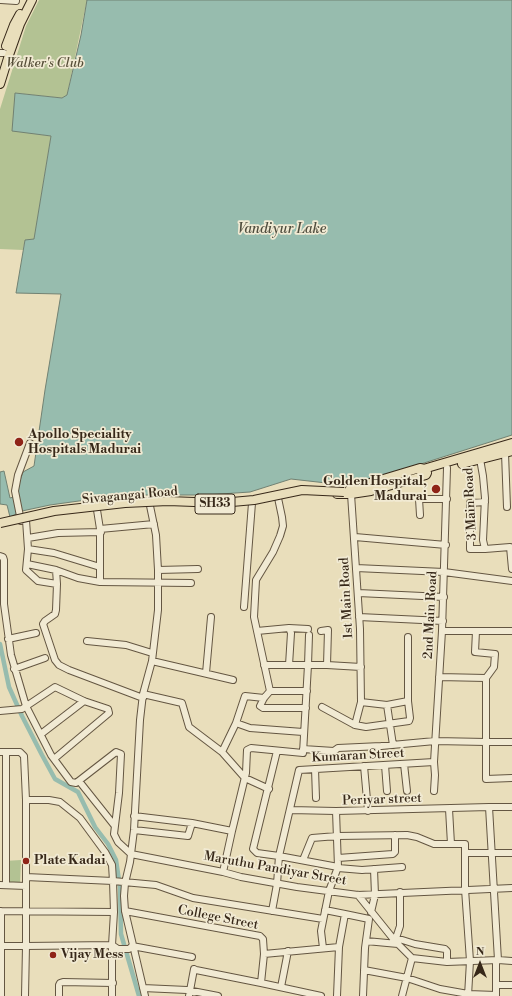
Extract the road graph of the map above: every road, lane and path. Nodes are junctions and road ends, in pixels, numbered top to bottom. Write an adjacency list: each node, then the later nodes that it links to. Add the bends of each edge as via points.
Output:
1 (1, 0): 2 (street)
2 (16, 0)
3 (27, 0): 5 (main road)
4 (32, 0): 7 (main road, via 13,43)
5 (2, 53): 6 (main road)
6 (0, 66)
7 (0, 84)
8 (30, 443): 23 (street, via 18,475 15,495)
9 (512, 444): 13 (main road, Sivagangai Road / SH33)
10 (508, 452): 11 (main road, Sivagangai Road / SH33); 20 (street)
11 (480, 459): 12 (main road, Sivagangai Road / SH33); 17 (street, 3 Main Road, via 484,476)
12 (447, 468): 13 (main road, Sivagangai Road / SH33); 16 (street, 2nd Main Road)
13 (426, 471): 14 (main road, Sivagangai Road / SH33); 18 (main road, Sivagangai Road / SH33, via 420,468 342,490 302,490 251,500)
14 (346, 493): 15 (main road, Sivagangai Road / SH33, via 302,493); 24 (main road, bridge, via 302,490 254,500 125,503 54,511); 27 (street, 1st Main Road)
15 (278, 498): 19 (main road, Sivagangai Road / SH33); 54 (street, via 283,526 273,552 256,580 254,617)
16 (447, 499): 22 (street, via 419,499); 29 (street, 2nd Main Road)
17 (485, 502): 31 (street, 3 Main Road); 31 (street, via 470,502 470,549)
18 (149, 503): 19 (main road, Sivagangai Road / SH33); 21 (main road, Sivagangai Road / SH33); 23 (main road, Sivagangai Road / SH33, via 53,510); 25 (street)
19 (252, 503): 49 (street)
20 (507, 507)
21 (97, 510): 23 (main road, Sivagangai Road / SH33); 26 (street)
22 (420, 515)
23 (22, 519): 24 (main road, Sivagangai Road / SH33); 28 (street)
24 (0, 524)
25 (154, 524): 26 (street); 40 (street)
26 (101, 531): 28 (street, via 58,533); 35 (street)
27 (355, 537): 29 (street); 36 (street, 1st Main Road)
28 (28, 538): 32 (street)
29 (446, 545): 41 (street, 2nd Main Road)
30 (511, 547): 31 (street, 3 Main Road); 38 (street, 3 Main Road)
31 (485, 549)
32 (28, 550): 34 (street); 35 (street, via 54,554)
33 (0, 556): 61 (street, via 4,560 4,604)
34 (27, 564): 39 (street); 46 (street, via 26,570 38,581)
35 (100, 567): 43 (street)
36 (356, 568): 41 (street); 47 (street, 1st Main Road)
37 (198, 569): 40 (street)
38 (512, 569)
39 (56, 570): 43 (street); 46 (street)
40 (158, 570): 44 (street)
41 (444, 572): 42 (street); 48 (street, 2nd Main Road)
42 (512, 581)
43 (100, 582): 44 (street)
44 (158, 582): 45 (street); 63 (street, via 158,610)
45 (191, 583)
46 (57, 584): 78 (street, via 55,614 44,624 55,660 69,670)
47 (358, 593): 48 (street); 51 (street, 1st Main Road)
48 (444, 597): 52 (street, 2nd Main Road)
49 (244, 607)
50 (211, 617): 72 (street)
51 (359, 617): 52 (street); 70 (street, 1st Main Road)
52 (443, 621): 56 (street, 2nd Main Road)
53 (289, 628): 54 (street); 67 (street); 69 (street, via 309,632)
54 (257, 631): 66 (street)
55 (321, 631): 68 (street, via 328,630)
56 (442, 631): 57 (street); 73 (street, 2nd Main Road)
57 (476, 631): 58 (street); 74 (street, via 475,652 495,654 494,667)
58 (512, 631)
59 (36, 632): 61 (street)
60 (408, 638): 81 (street)
61 (8, 639): 71 (street)
62 (88, 641): 63 (street, via 126,645)
63 (152, 654): 65 (street)
64 (45, 658): 71 (street)
65 (152, 661): 72 (street); 78 (street)
66 (264, 665): 67 (street); 76 (street)
67 (289, 665): 69 (street)
68 (327, 665): 69 (street); 70 (street)
69 (308, 666): 77 (street)
70 (361, 667): 82 (street, 1st Main Road)
71 (14, 669): 84 (street)
72 (206, 673): 75 (street)
73 (439, 677): 74 (street); 93 (street, 2nd Main Road)
74 (486, 678): 94 (street)
75 (233, 680)
76 (270, 691): 77 (street); 79 (street)
77 (306, 691): 86 (street)
78 (143, 696): 100 (street, via 182,703 189,727); 122 (street)
79 (264, 698): 86 (street, via 261,707); 88 (street, via 245,696)
80 (84, 701): 84 (street, via 55,687); 92 (street); 101 (street, via 108,709 109,714)
81 (408, 701): 83 (street); 89 (street, via 410,720)
82 (361, 702): 83 (street); 90 (street, 1st Main Road)
83 (387, 705): 89 (street)
84 (24, 707): 87 (street); 92 (street)
85 (322, 707): 90 (street)
86 (306, 708): 91 (street)
87 (0, 711)
88 (236, 723): 91 (street, via 250,728); 100 (street)
89 (390, 724): 90 (street, via 366,727); 96 (street)
90 (355, 725)
91 (304, 732): 97 (street)
92 (40, 734): 101 (street)
93 (435, 740): 94 (street); 96 (street); 102 (street, 2nd Main Road)
94 (486, 742): 95 (street); 108 (street, via 486,779)
95 (512, 742)
96 (393, 745): 97 (street, via 338,748 334,751)
97 (303, 750): 98 (street, via 303,753)
98 (278, 751): 107 (street, via 249,748 246,752); 110 (street)
99 (3, 752): 115 (street, via 20,752 24,756); 145 (street)
100 (222, 752): 107 (street)
101 (54, 759): 109 (street, via 70,782)
102 (434, 762): 103 (street, Kumaran Street); 113 (street, 2nd Main Road)
103 (404, 764): 104 (street, Kumaran Street); 112 (street)
104 (385, 765): 105 (street, Kumaran Street); 111 (street)
105 (364, 766): 106 (street, Kumaran Street); 120 (street)
106 (314, 769): 114 (street); 119 (street, Kumaran Street, via 299,770)
107 (245, 778): 110 (street); 126 (street)
108 (512, 778)
109 (78, 781): 124 (street); 124 (street, via 116,752 121,754)
110 (268, 789): 134 (street, via 253,849)
111 (387, 791)
112 (407, 791)
113 (434, 791)
114 (316, 798)
115 (26, 800): 141 (street); 142 (street, via 60,802 80,818 112,865)
116 (489, 807): 117 (street, Periyar street); 118 (street, Periyar street); 131 (street)
117 (512, 807)
118 (449, 809): 120 (street, Periyar street); 129 (street)
119 (290, 810): 121 (street, Periyar street); 134 (street, Kumaran Street)
120 (368, 811): 121 (street, Periyar street)
121 (336, 812): 128 (street, Periyar street)
122 (134, 816): 123 (street); 125 (street)
123 (192, 823): 125 (street, via 188,836); 126 (street)
124 (114, 825): 133 (street, via 115,839)
125 (134, 830): 133 (street)
126 (232, 831): 140 (street)
127 (395, 835): 128 (street); 129 (street, via 417,837 434,844); 135 (street, via 393,854)
128 (337, 836): 135 (street, Periyar street); 136 (street, via 312,838)
129 (451, 844): 130 (street, via 465,844)
130 (465, 853): 131 (street); 149 (street)
131 (492, 853): 132 (street); 147 (street)
132 (512, 853)
133 (131, 854): 140 (street, Maruthu Pandiyar Street); 143 (street)
134 (279, 856): 136 (street); 144 (street)
135 (338, 858): 137 (street, Periyar street)
136 (303, 860): 137 (street)
137 (338, 867): 139 (street); 150 (street)
138 (402, 867): 139 (street)
139 (374, 869): 153 (street)
140 (223, 872): 144 (street, Maruthu Pandiyar Street)
141 (26, 877): 142 (street); 146 (street)
142 (114, 882): 143 (street); 160 (street)
143 (124, 883): 157 (street); 158 (street, via 156,885 193,898)
144 (276, 884): 150 (street, Maruthu Pandiyar Street); 158 (street)
145 (3, 885): 146 (street)
146 (26, 886): 159 (street)
147 (494, 888): 148 (street, Maruthu Pandiyar Street); 149 (street, Maruthu Pandiyar Street); 176 (street)
148 (512, 888)
149 (465, 889): 151 (street, Maruthu Pandiyar Street); 177 (street)
150 (329, 891): 152 (street, Maruthu Pandiyar Street); 154 (street)
151 (400, 892): 153 (street, Maruthu Pandiyar Street); 165 (street, via 400,926)
152 (358, 895): 153 (street, Maruthu Pandiyar Street); 155 (street)
153 (375, 895): 155 (street)
154 (325, 910): 161 (street); 162 (street)
155 (372, 910): 163 (street); 165 (street)
156 (1, 911): 159 (street); 166 (street)
157 (125, 911): 170 (street); 173 (street, College Street, via 260,936 263,939)
158 (272, 911): 162 (street)
159 (25, 912): 160 (street); 168 (street)
160 (114, 912): 167 (street)
161 (345, 914): 163 (street); 169 (street)
162 (323, 919): 171 (street)
163 (369, 919): 164 (street)
164 (366, 941): 165 (street); 180 (street)
165 (397, 941): 175 (street); 179 (street, via 445,949)
166 (0, 945): 168 (street); 192 (street)
167 (112, 945): 168 (street); 170 (street, via 118,949); 182 (street)
168 (26, 946): 193 (street)
169 (339, 946): 171 (street); 199 (street)
170 (131, 947): 174 (street); 186 (street)
171 (323, 948): 172 (street)
172 (288, 951): 173 (street); 187 (street)
173 (264, 954): 183 (street)
174 (192, 957)
175 (412, 958): 179 (street); 181 (street)
176 (497, 960): 177 (street); 178 (street); 184 (street)
177 (470, 961): 179 (street); 190 (street)
178 (512, 961)
179 (447, 962)
180 (364, 970): 181 (street); 200 (street)
181 (407, 978): 190 (street); 201 (street)
182 (113, 983): 194 (street, via 64,982 59,985); 195 (street)
183 (261, 983): 187 (street); 188 (street, via 194,968)
184 (496, 985): 185 (street); 191 (street)
185 (512, 985)
186 (143, 988): 188 (street); 196 (street)
187 (281, 988): 189 (street)
188 (189, 993): 197 (street)
189 (310, 995): 198 (street)
190 (468, 995): 191 (street)
191 (496, 995)
192 (1, 996)
193 (25, 996)
194 (59, 996)
195 (112, 996)
196 (145, 996)
197 (218, 996)
198 (322, 996)
199 (337, 996)
200 (363, 996)
201 (402, 996)

